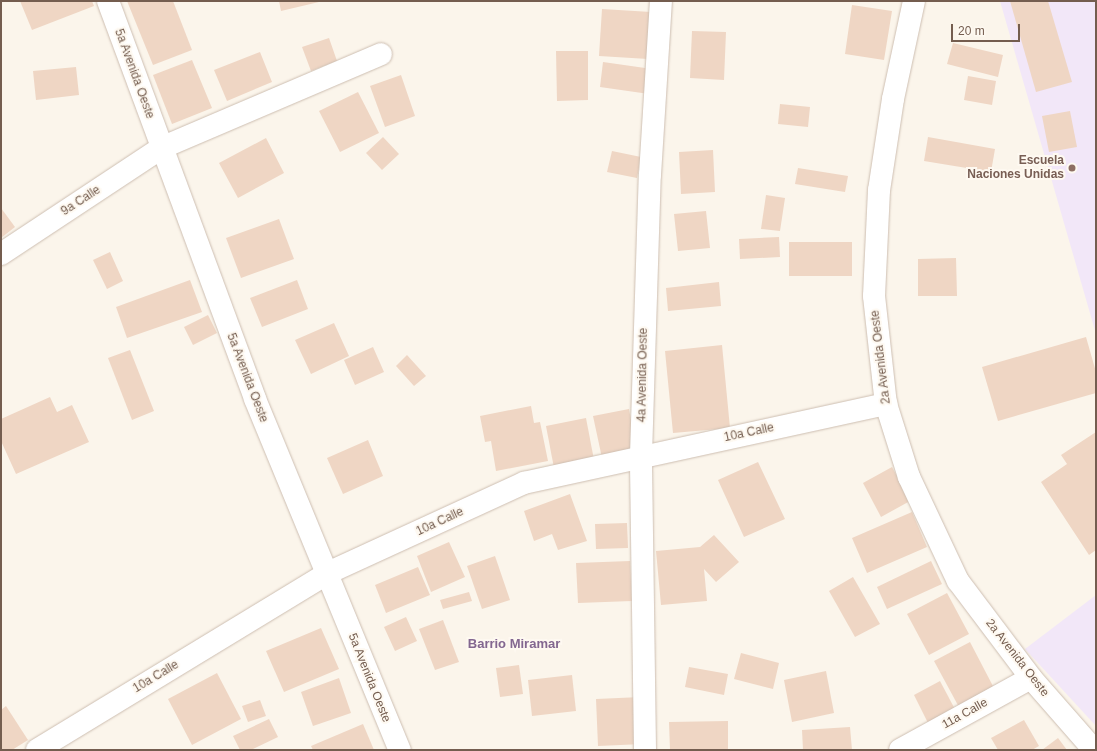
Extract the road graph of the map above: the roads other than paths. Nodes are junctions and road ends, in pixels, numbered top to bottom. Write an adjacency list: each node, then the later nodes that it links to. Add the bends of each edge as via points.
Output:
1 (108, 1): 5 (street, 5a Avenida Oeste)
2 (661, 1): 8 (street, 4a Avenida Oeste, via 650,175)
3 (914, 1): 7 (street, 2a Avenida Oeste, via 893,99 879,190 874,296)
4 (381, 54): 5 (street, 9a Calle)
5 (161, 148): 6 (street, 9a Calle); 9 (street, 5a Avenida Oeste, via 254,399)
6 (1, 254)
7 (886, 404): 8 (street, 10a Calle); 10 (street, 2a Avenida Oeste, via 909,477 958,580)
8 (641, 455): 9 (street, 10a Calle, via 524,483); 13 (street, 4a Avenida Oeste)
9 (328, 573): 11 (street, 10a Calle); 12 (street, 5a Avenida Oeste, via 370,683)
10 (1031, 678): 14 (street, 11a Calle); 15 (street, 2a Avenida Oeste)
11 (37, 750)
12 (400, 750)
13 (645, 750)
14 (900, 750)
15 (1094, 750)

